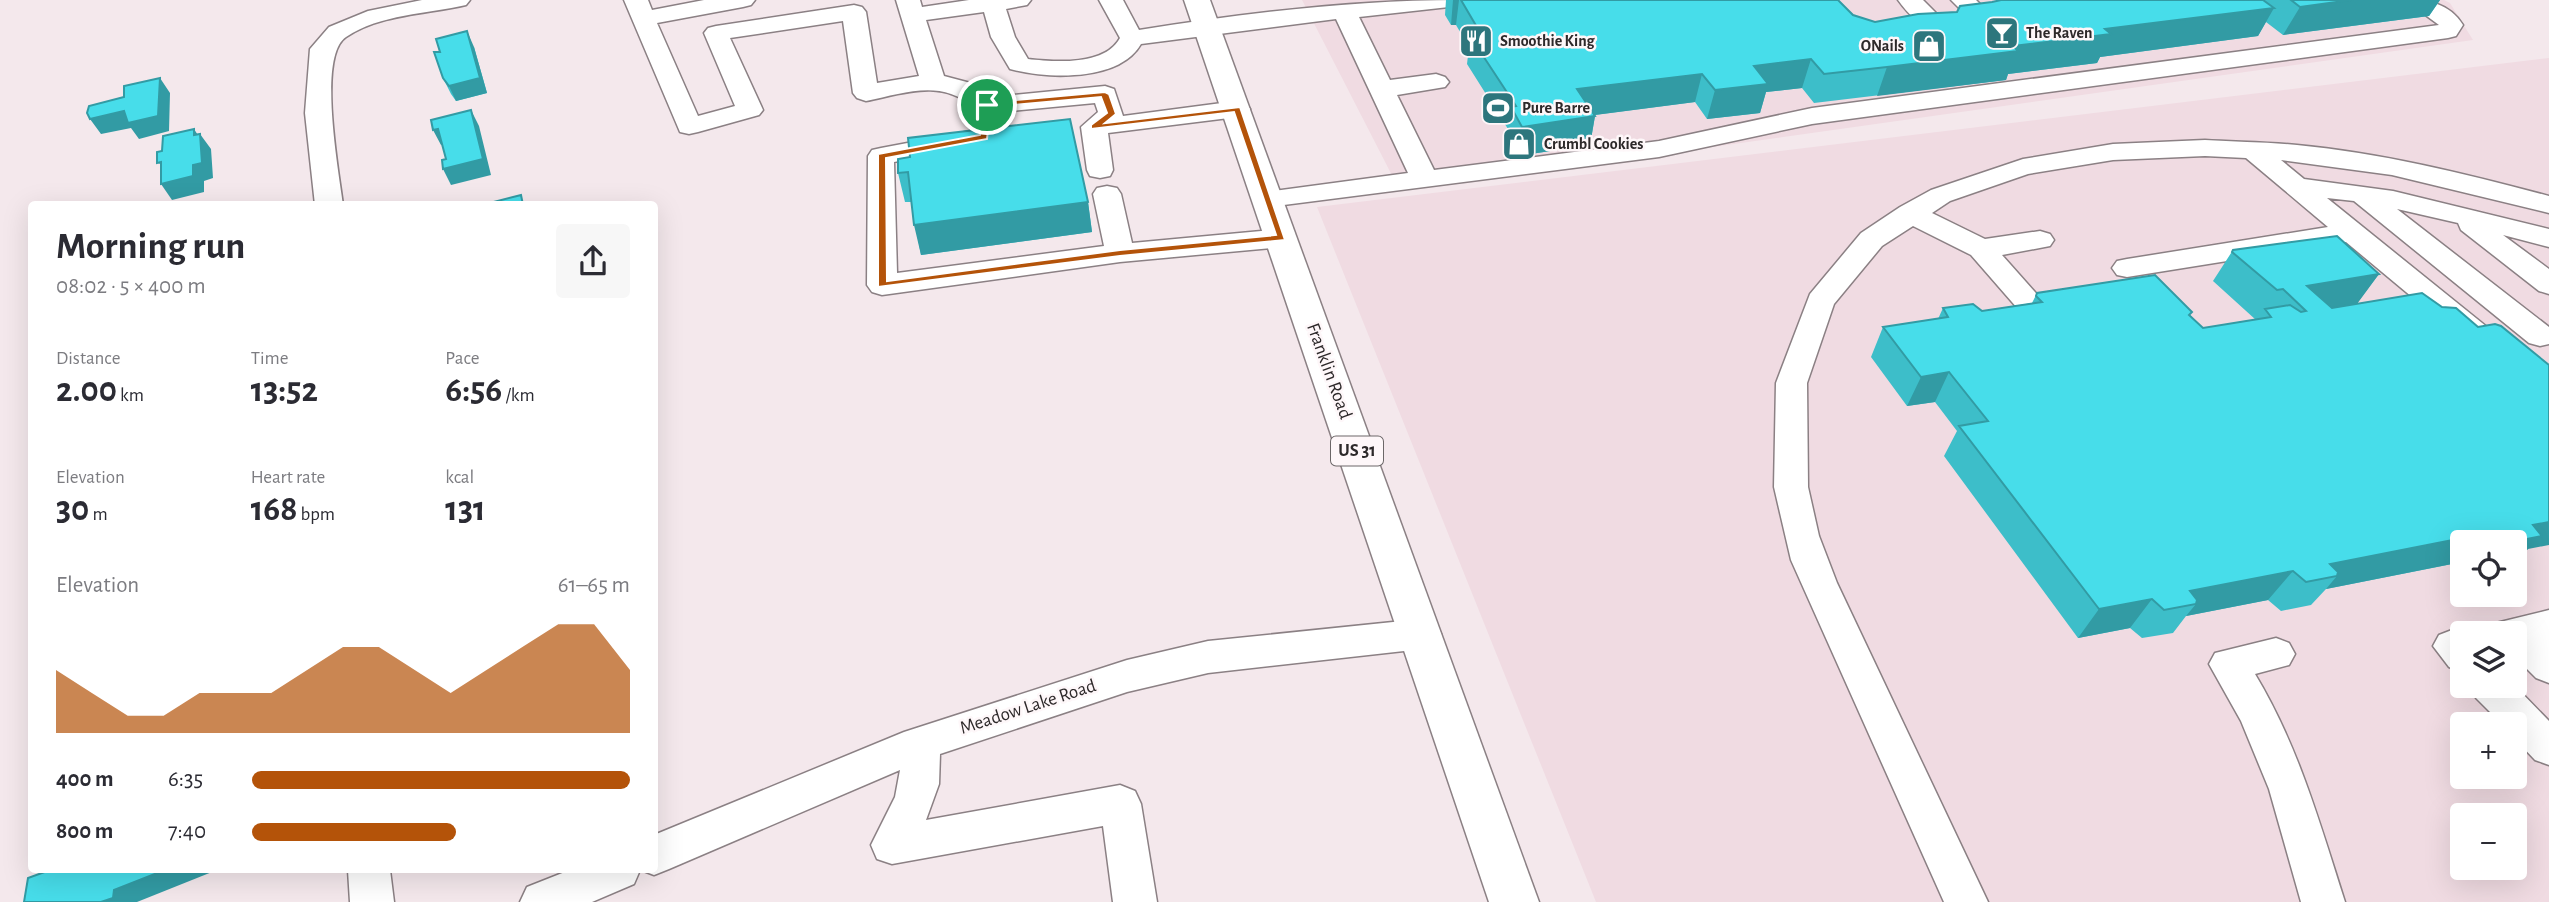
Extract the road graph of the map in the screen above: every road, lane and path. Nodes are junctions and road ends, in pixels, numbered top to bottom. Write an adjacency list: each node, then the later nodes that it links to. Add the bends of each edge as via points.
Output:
1 (458, 0): 32 (street, via 376,16 337,32 322,49 318,113)
2 (743, 0): 11 (street)
3 (1019, 0): 8 (street)
4 (1111, 0): 17 (street)
5 (1448, 0): 12 (street)
6 (1910, 0): 15 (street)
7 (2417, 0): 25 (street, via 2448,20 2448,31 1812,116 1659,149)
8 (993, 4): 9 (street); 17 (street, via 1003,37 1019,64 1034,68 1116,58)
9 (910, 7): 18 (street)
10 (1972, 8): 14 (street); 15 (street)
11 (640, 9): 18 (street, via 689,126 750,110 716,33 854,12 866,93)
12 (1344, 11): 13 (street); 20 (street)
13 (1203, 13): 17 (street); 22 (main road, Franklin Road / US 31)
14 (2006, 13)
15 (1932, 21): 16 (street)
16 (1908, 24)
17 (1132, 38)
18 (933, 81): 21 (street, via 969,90)
19 (1436, 82): 20 (street)
20 (1381, 89): 25 (street)
21 (987, 105): 23 (street, via 1105,94 1111,114); 42 (street, via 984,137 881,156 882,285)
22 (1237, 109): 23 (street); 31 (main road, Franklin Road / US 31)
23 (1094, 127): 27 (street)
24 (2253, 150): 26 (street, via 2340,159); 28 (street); 34 (street, via 2157,149 2026,165 1958,188)
25 (1425, 179): 31 (street)
26 (2450, 179): 29 (street); 35 (street)
27 (1103, 182): 42 (lane)
28 (2298, 187): 30 (street); 37 (street)
29 (2492, 189): 33 (street); 36 (street)
30 (2363, 195): 35 (street); 46 (street)
31 (1268, 199): 38 (main road, Franklin Road / US 31)
32 (329, 201)
33 (2549, 205)
34 (1910, 213): 41 (street); 63 (street, via 1849,260 1812,312 1788,396 1789,468 1797,522 1815,571)
35 (2457, 213): 36 (street); 44 (street)
36 (2493, 223): 39 (street)
37 (2353, 232): 43 (street); 47 (street)
38 (1282, 237): 42 (street); 49 (main road, Franklin Road / US 31)
39 (2549, 238)
40 (2040, 240): 41 (lane)
41 (1981, 249): 45 (lane)
42 (1120, 253)
43 (2127, 268)
44 (2549, 284)
45 (2036, 310)
46 (2544, 335): 47 (street)
47 (2490, 344): 48 (street)
48 (2548, 392)
49 (1422, 634): 54 (street, Meadow Lake Road, via 1208,657 1127,676); 62 (main road, Franklin Road / US 31)
50 (2527, 634): 52 (street)
51 (2276, 654): 64 (street, via 2228,664 2258,714 2289,789)
52 (2549, 667)
53 (2501, 698): 55 (street)
54 (918, 744): 56 (street, Meadow Lake Road); 61 (street, via 922,780 892,845 1121,804)
55 (2549, 748)
56 (658, 853)
57 (369, 873): 59 (street)
58 (612, 873): 60 (street)
59 (372, 902)
60 (542, 902)
61 (1135, 902)
62 (1514, 902)
63 (1966, 902)
64 (2323, 902)

